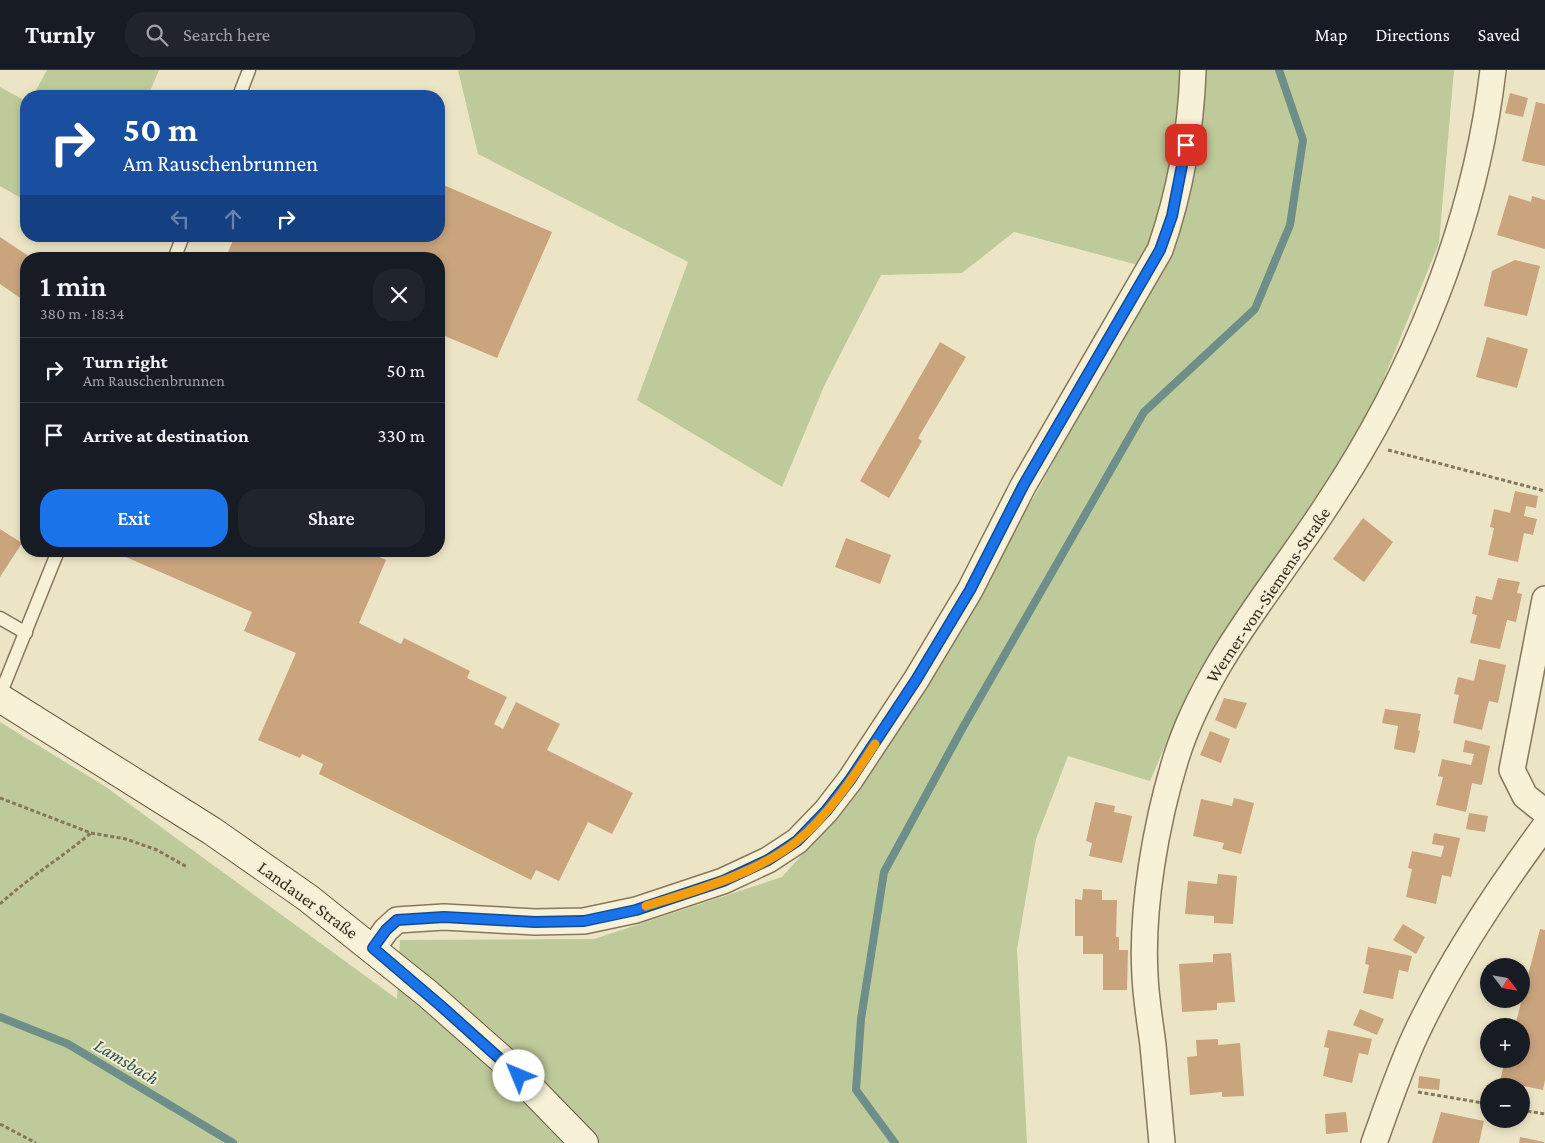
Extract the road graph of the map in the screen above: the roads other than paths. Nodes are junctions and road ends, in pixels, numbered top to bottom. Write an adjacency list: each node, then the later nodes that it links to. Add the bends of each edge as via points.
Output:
1 (249, 70): 4 (lane)
2 (1193, 70): 12 (street, via 1192,110 1183,162 1172,216 1160,250 1023,486 970,590 870,751 826,811 797,841 768,860 723,881 636,910 584,921 444,917 397,920)
3 (1493, 70): 14 (street, Werner-von-Siemens-Straße, via 1474,174 1452,250 1402,374 1329,503 1212,675 1176,757 1154,852 1145,966)
4 (241, 90)
5 (56, 557): 8 (lane)
6 (1545, 600): 10 (street, via 1512,770 1525,796)
7 (0, 618): 8 (lane)
8 (26, 634): 9 (lane)
9 (0, 697): 12 (main road, Landauer Straße, via 212,831)
10 (1545, 812)
11 (1545, 826): 15 (street, via 1466,940 1414,1038)
12 (373, 948): 13 (main road, Landauer Straße, via 506,1063)
13 (584, 1143)
14 (1162, 1143)
15 (1374, 1143)

